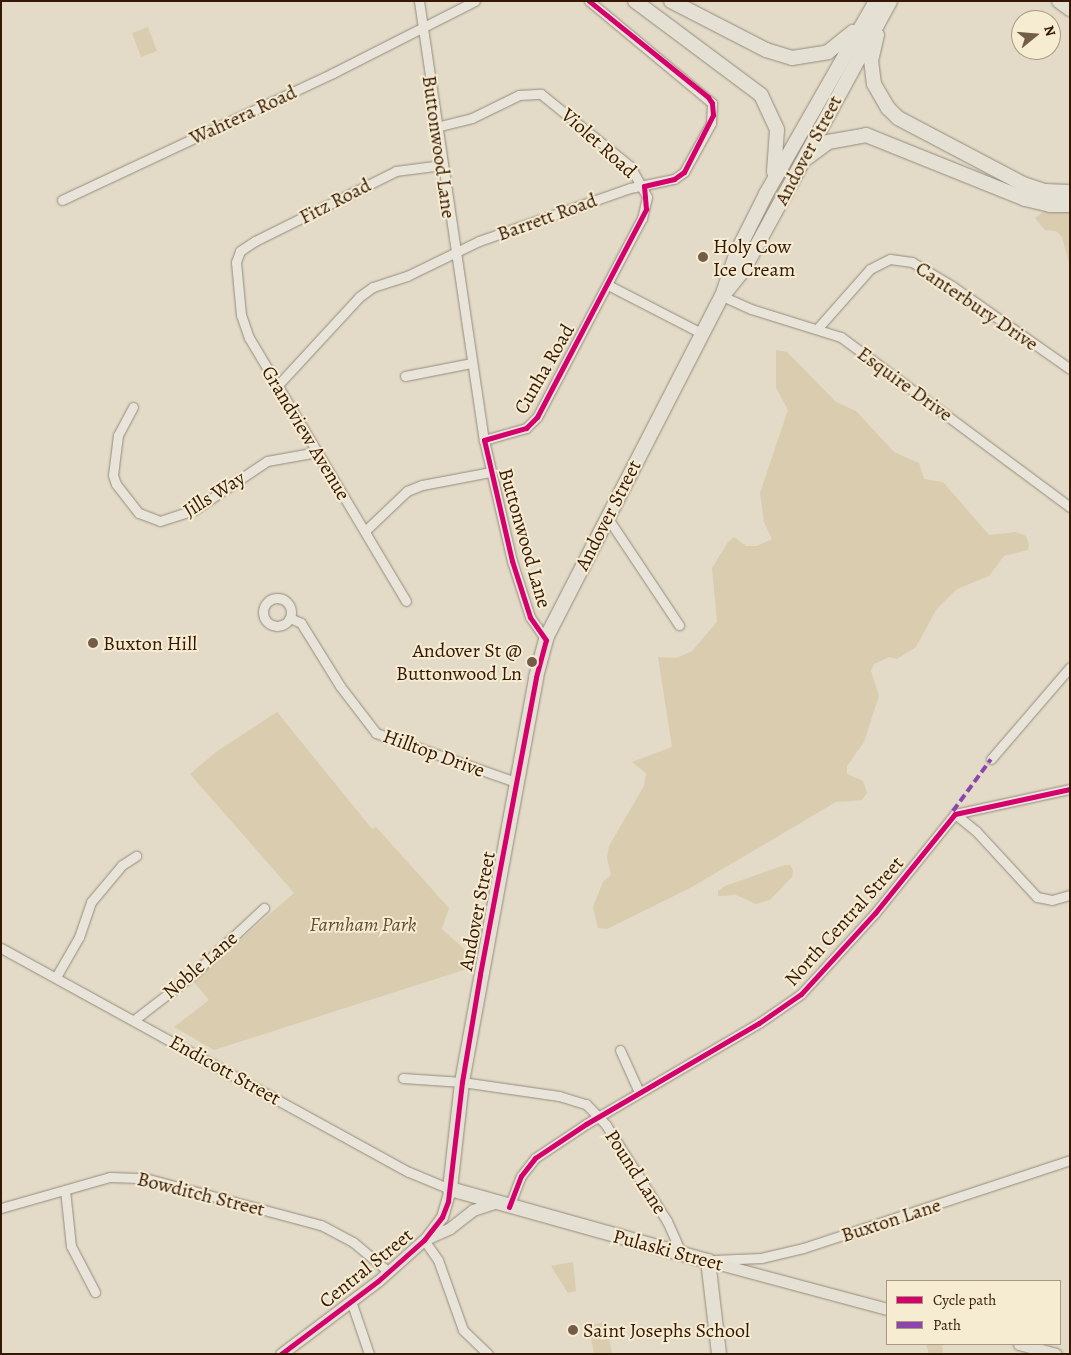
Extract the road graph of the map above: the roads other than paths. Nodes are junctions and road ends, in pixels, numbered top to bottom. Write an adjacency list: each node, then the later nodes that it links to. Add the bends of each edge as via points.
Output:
1 (419, 1): 12 (street, Buttonwood Lane)
2 (475, 1): 12 (street, Wahtera Road)
3 (589, 1): 16 (street, Barrett Road, via 712,103 711,123 684,172 674,179)
4 (635, 1): 18 (highway, via 750,84 769,106 777,130 778,146)
5 (671, 1): 6 (highway, via 766,50 792,58 817,55 837,47)
6 (876, 1): 18 (highway, Andover Street)
7 (890, 1): 15 (highway, Andover Street); 17 (highway, via 878,30 872,60 874,84 888,108 912,127 1023,184 1046,191)
8 (1059, 1): 11 (highway)
9 (1063, 1): 10 (highway)
10 (1070, 5)
11 (1070, 9)
12 (422, 27): 13 (street, Buttonwood Lane); 19 (street, Wahtera Road, via 333,73)
13 (436, 127): 14 (street, Buttonwood Lane); 16 (street, Violet Road, via 472,118 519,95 541,94 630,166)
14 (442, 166): 21 (street, Buttonwood Lane); 22 (street, Fitz Road, via 396,171 255,241)
15 (796, 170): 20 (highway, via 828,142 866,135 1025,199 1050,205); 24 (highway, Andover Street, via 744,269)
16 (644, 186): 21 (street, Barrett Road, via 479,241); 23 (street, Violet Road, via 646,209)
17 (1070, 192)
18 (766, 194): 24 (highway, Andover Street, via 731,265)
19 (62, 200)
20 (1070, 205)
21 (454, 255): 27 (street, Buttonwood Lane); 30 (street, Barrett Road, via 366,291)
22 (238, 256): 30 (street, Grandview Avenue, via 243,324)
23 (608, 285): 26 (street); 32 (street, Cunha Road, via 532,423 526,428)
24 (722, 296): 25 (street, Esquire Drive, via 751,309); 26 (highway, Andover Street)
25 (817, 329): 28 (street, Canterbury Drive, via 870,269 890,259 912,262 952,286); 35 (street, Esquire Drive, via 841,336)
26 (703, 334): 36 (highway, Andover Street)
27 (471, 363): 29 (street); 32 (street, Buttonwood Lane)
28 (1070, 369)
29 (405, 376)
30 (277, 386): 33 (street, Grandview Avenue)
31 (133, 407): 33 (street, Jills Way, via 118,435 113,475 116,484 139,513 160,521 194,510 267,461)
32 (484, 440): 34 (street, Buttonwood Lane)
33 (317, 452): 37 (street, Grandview Avenue)
34 (490, 472): 37 (street, via 414,488 401,495); 41 (street, Buttonwood Lane, via 523,597 534,624)
35 (1070, 507)
36 (607, 517): 40 (street); 41 (highway, Andover Street)
37 (366, 530): 38 (street, Grandview Avenue)
38 (406, 600)
39 (290, 618): 44 (street, Hilltop Drive, via 301,623 350,700 376,733)
40 (679, 625)
41 (546, 640): 44 (highway, Andover Street)
42 (1070, 667): 43 (street)
43 (991, 759)
44 (516, 782): 55 (highway, Andover Street)
45 (1070, 789): 46 (street)
46 (955, 814): 48 (street, via 976,831 1038,897 1052,900); 56 (street, North Central Street, via 881,905 801,994 759,1023)
47 (136, 856): 51 (street, via 122,864 91,902 77,942)
48 (1070, 895)
49 (264, 908): 52 (street, Noble Lane, via 191,976)
50 (1, 948): 51 (street, Endicott Street)
51 (56, 977): 52 (street, Endicott Street)
52 (134, 1020): 59 (street, Endicott Street, via 409,1172)
53 (620, 1050): 56 (street)
54 (403, 1078): 55 (street, Pound Lane)
55 (462, 1082): 57 (street, Pound Lane, via 569,1097 586,1104); 59 (highway, Andover Street)
56 (639, 1092): 57 (street, North Central Street)
57 (600, 1116): 62 (street, North Central Street, via 528,1165); 65 (street, Pound Lane, via 667,1221)
58 (1070, 1160): 66 (street, Buxton Lane, via 803,1248 761,1258)
59 (450, 1189): 61 (highway, Pulaski Street); 64 (main road, Central Street, via 442,1217)
60 (65, 1190): 63 (street, Bowditch Street); 67 (street, Bowditch Street, via 119,1176 145,1178 321,1225 353,1242); 68 (street, via 71,1246)
61 (495, 1203): 62 (highway, Pulaski Street); 64 (main road, via 473,1210 450,1228)
62 (509, 1207): 65 (highway, Pulaski Street)
63 (1, 1208)
64 (425, 1239): 67 (main road, Central Street); 74 (street, via 438,1260 464,1330)
65 (681, 1252): 66 (highway, Pulaski Street)
66 (708, 1261): 70 (main road, Pulaski Street); 75 (highway)
67 (389, 1272): 69 (main road, Central Street)
68 (95, 1292)
69 (351, 1301): 72 (street); 73 (main road, Central Street)
70 (886, 1308)
71 (1023, 1345): 76 (main road)
72 (366, 1352)
73 (281, 1354)
74 (488, 1354)
75 (719, 1354)
76 (1056, 1354)

